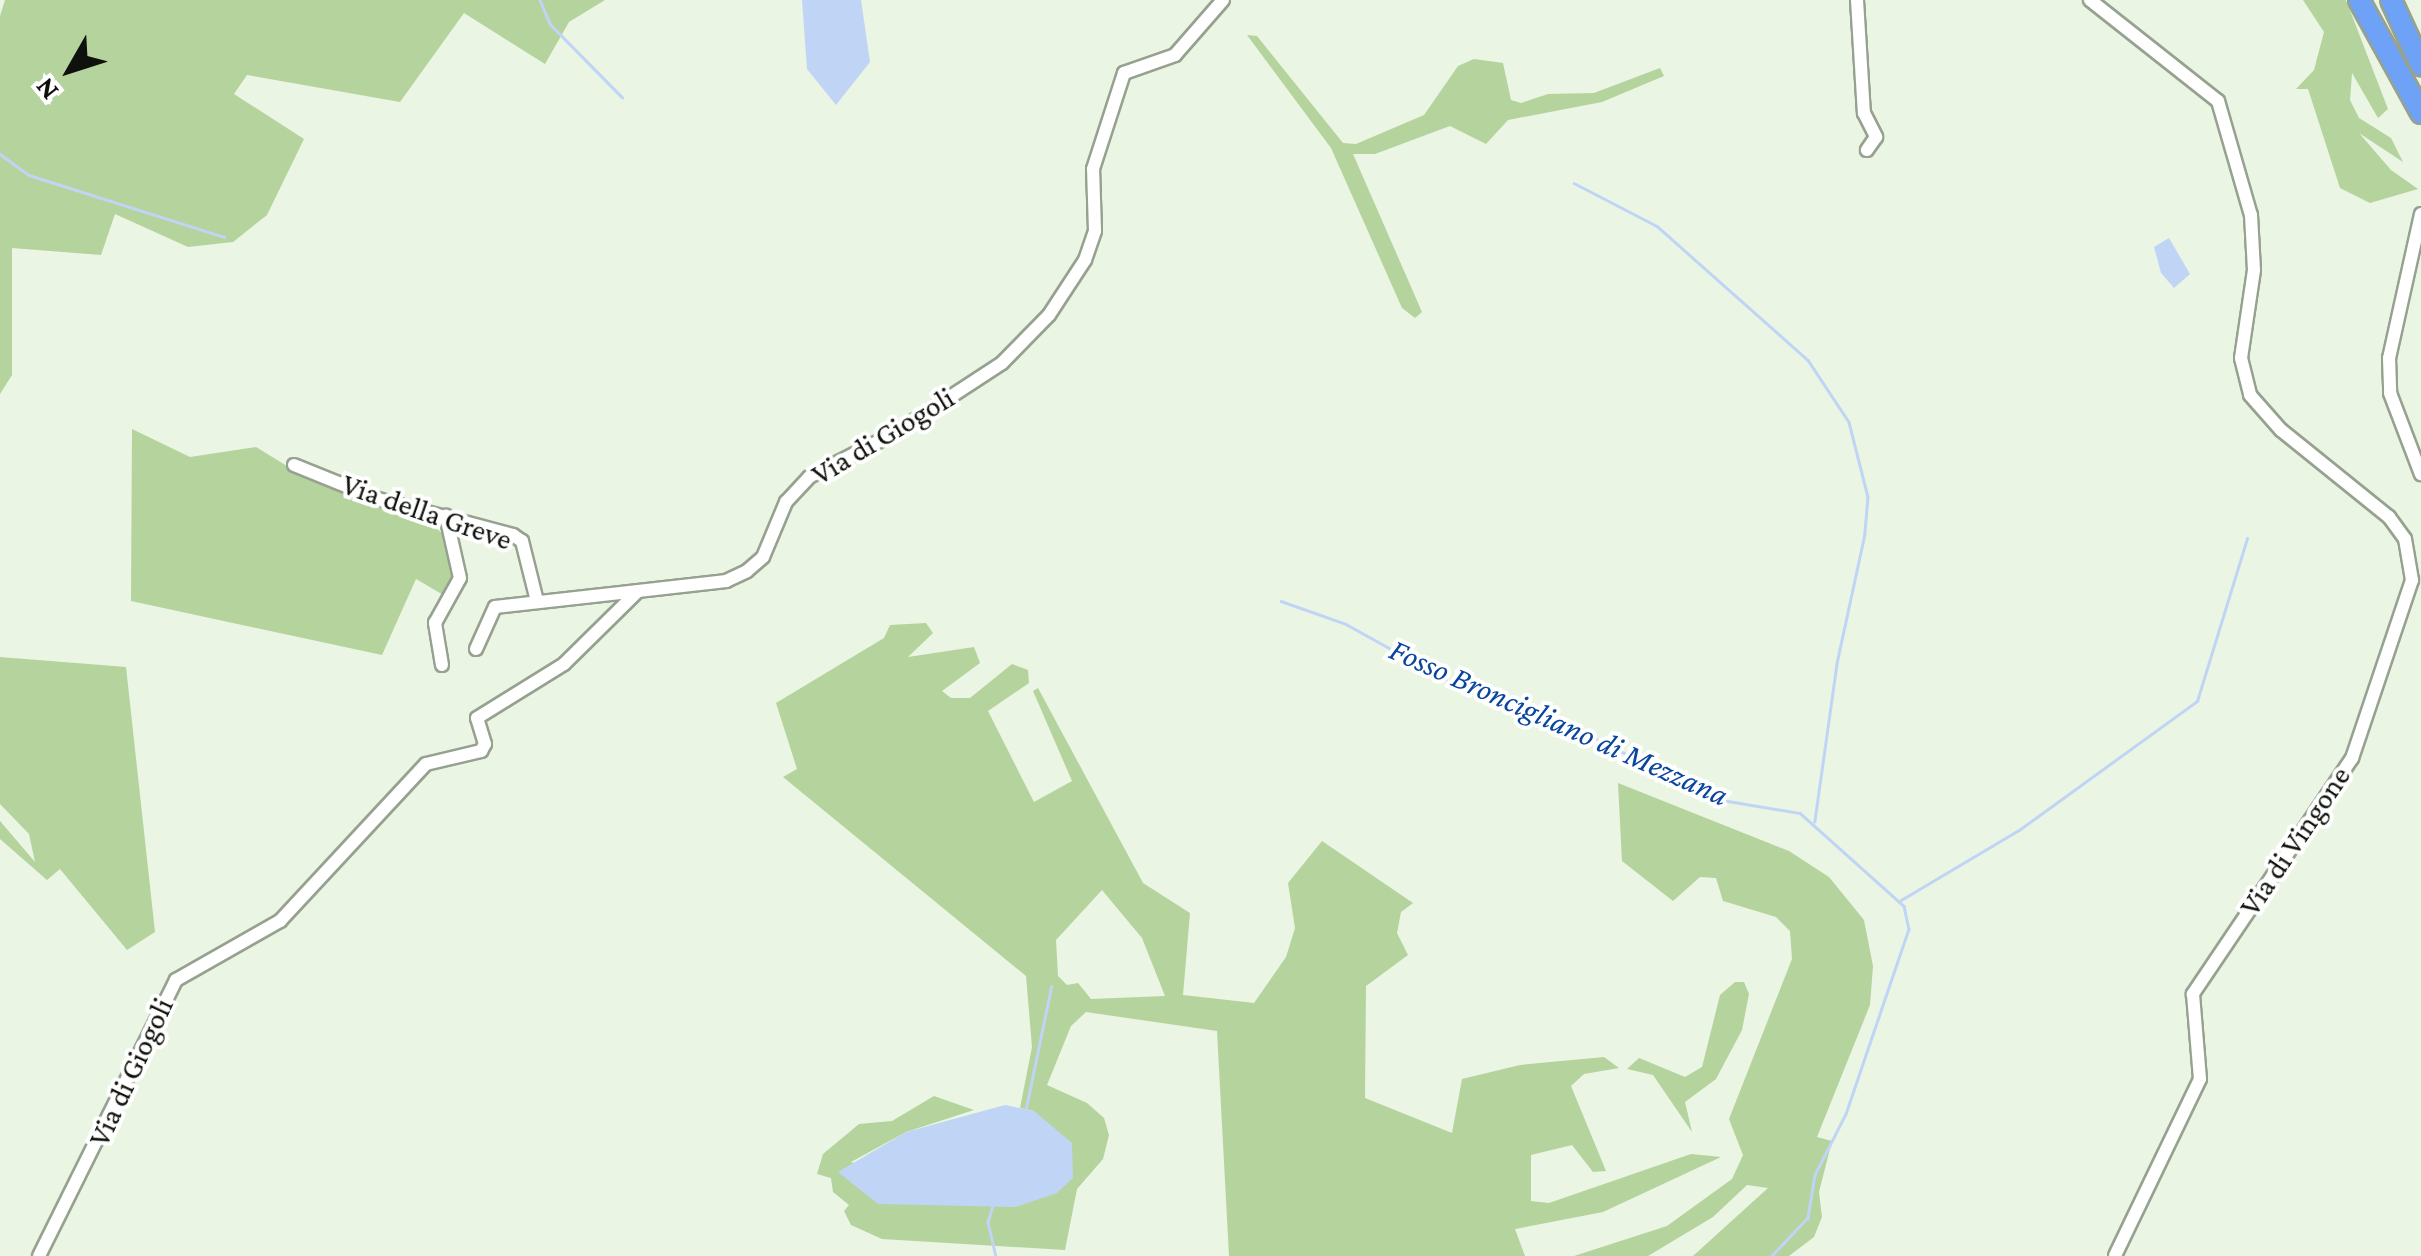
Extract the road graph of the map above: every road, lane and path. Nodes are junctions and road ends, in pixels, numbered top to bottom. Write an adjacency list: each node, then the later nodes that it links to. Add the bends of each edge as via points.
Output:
1 (1223, 0): 14 (street, Via di Giogoli, via 1175,55 1124,73 1094,170 1095,231 1086,260 1026,339 1002,363 895,433 809,477 786,502 763,558 747,571 726,580)
2 (1858, 0): 8 (street, via 1864,113 1876,136)
3 (2090, 0): 15 (street, Via di Vingone, via 2218,101 2252,216 2254,270 2241,358 2250,395 2281,430 2390,517 2410,560)
4 (2359, 0): 7 (highway)
5 (2391, 0): 6 (highway)
6 (2421, 65)
7 (2421, 114)
8 (1867, 150)
9 (2421, 214): 11 (street, via 2389,358 2390,393)
10 (294, 465): 12 (street, Via della Greve, via 378,499)
11 (2421, 474)
12 (446, 516): 16 (street, Via della Greve, via 522,540); 18 (street, via 460,578 434,623)
13 (2421, 589): 15 (street)
14 (638, 591): 16 (street); 19 (street, Via di Giogoli, via 564,664 483,712 474,724 485,744 480,752 426,764 280,921 176,980)
15 (2408, 598): 20 (street, Via di Vingone, via 2352,758 2330,798 2201,974 2190,1015 2200,1079)
16 (537, 601): 17 (street, via 494,606)
17 (476, 649)
18 (442, 665)
19 (39, 1256)
20 (2115, 1256)

